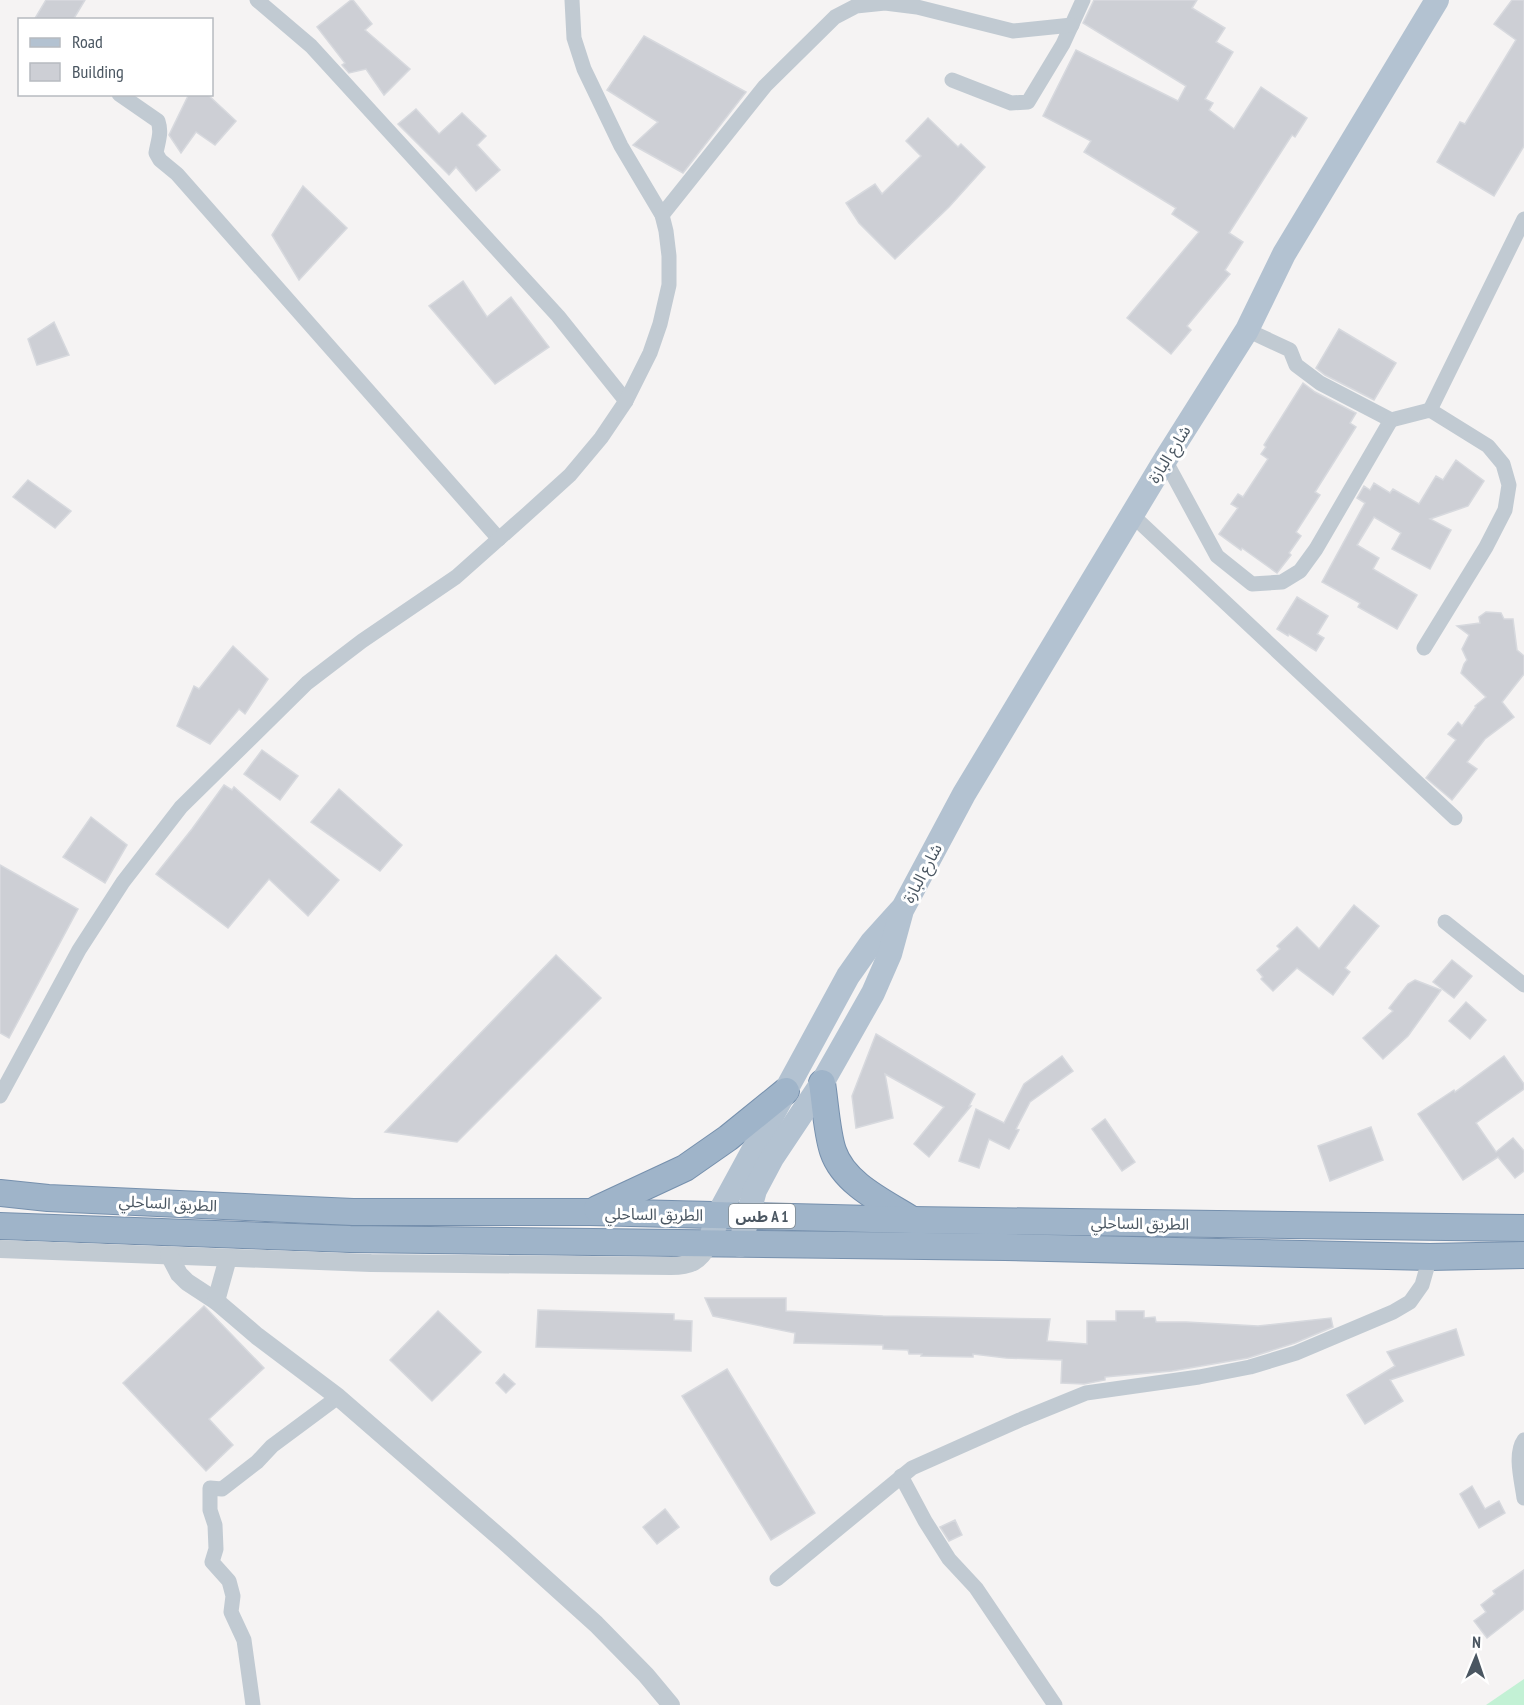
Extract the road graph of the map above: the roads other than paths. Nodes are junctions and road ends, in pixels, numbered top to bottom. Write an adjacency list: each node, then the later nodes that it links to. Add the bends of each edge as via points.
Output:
1 (257, 0): 11 (street, via 311,46 558,316)
2 (572, 0): 8 (street, via 574,38 584,69 621,146)
3 (1083, 0): 5 (street)
4 (1437, 0): 10 (main road, شارع البازة, via 1284,254)
5 (1072, 25): 6 (street, via 1028,102 1011,103); 8 (street, via 1012,32 917,7 885,3 856,6 835,17 765,86)
6 (951, 80)
7 (123, 96): 16 (street, via 158,122 160,138 156,153 160,160 177,174)
8 (662, 215): 11 (street, via 669,285 650,352)
9 (1524, 219): 12 (street)
10 (1247, 330): 13 (street, via 1290,350 1296,364 1320,383); 14 (main road, شارع البازة)
11 (626, 400): 16 (street, via 602,438 570,475)
12 (1430, 410): 13 (street); 17 (street, via 1488,446 1503,464 1509,485 1505,510 1486,547)
13 (1391, 420): 14 (street, via 1316,549 1300,571 1282,582 1252,584 1217,556)
14 (1165, 460): 15 (main road, شارع البازة)
15 (1132, 515): 18 (street); 19 (main road, شارع البازة, via 964,794)
16 (499, 539): 24 (street, via 456,577 308,682 181,807 123,882 79,950)
17 (1424, 648)
18 (1455, 818)
19 (902, 910): 22 (main road, شارع البازة, via 890,954 873,993); 23 (main road, شارع البازة, via 848,976)
20 (1445, 922): 21 (street)
21 (1524, 985)
22 (822, 1083): 28 (main road, شارع البازة, via 772,1158); 29 (highway, via 832,1150 840,1167 853,1181)
23 (786, 1091): 26 (highway, via 685,1168); 27 (main road, شارع البازة)
24 (0, 1096)
25 (0, 1193): 26 (highway, الطريق الساحلي / طس A 1, via 353,1212)
26 (590, 1212): 27 (highway, الطريق الساحلي / طس A 1)
27 (718, 1215): 28 (highway, الطريق الساحلي / طس A 1); 32 (main road, شارع البازة)
28 (747, 1215): 29 (highway, الطريق الساحلي / طس A 1); 33 (main road, شارع البازة)
29 (912, 1220): 31 (highway, الطريق الساحلي / طس A 1)
30 (0, 1226): 32 (highway, الطريق الساحلي / طس A 1, via 350,1239)
31 (1524, 1228)
32 (709, 1244): 33 (highway, الطريق الساحلي / طس A 1); 38 (street, via 696,1263 685,1266)
33 (740, 1245): 37 (highway, الطريق الساحلي / طس A 1)
34 (0, 1249): 35 (street)
35 (169, 1255): 38 (street); 39 (street, via 187,1282)
36 (1524, 1255): 37 (highway, الطريق الساحلي / طس A 1)
37 (1430, 1257): 42 (street, via 1422,1284 1410,1302 1296,1353 1200,1377 1086,1393 969,1442)
38 (228, 1258): 39 (street)
39 (216, 1301): 40 (street)
40 (338, 1398): 45 (street, via 222,1489 210,1488 216,1549 212,1563 229,1581 233,1596 231,1612 244,1640); 46 (street, via 596,1624)
41 (1524, 1440): 43 (street, via 1519,1457)
42 (901, 1476): 44 (street); 47 (street, via 949,1559 976,1588)
43 (1524, 1498)
44 (777, 1579)
45 (252, 1705)
46 (671, 1705)
47 (1055, 1705)

